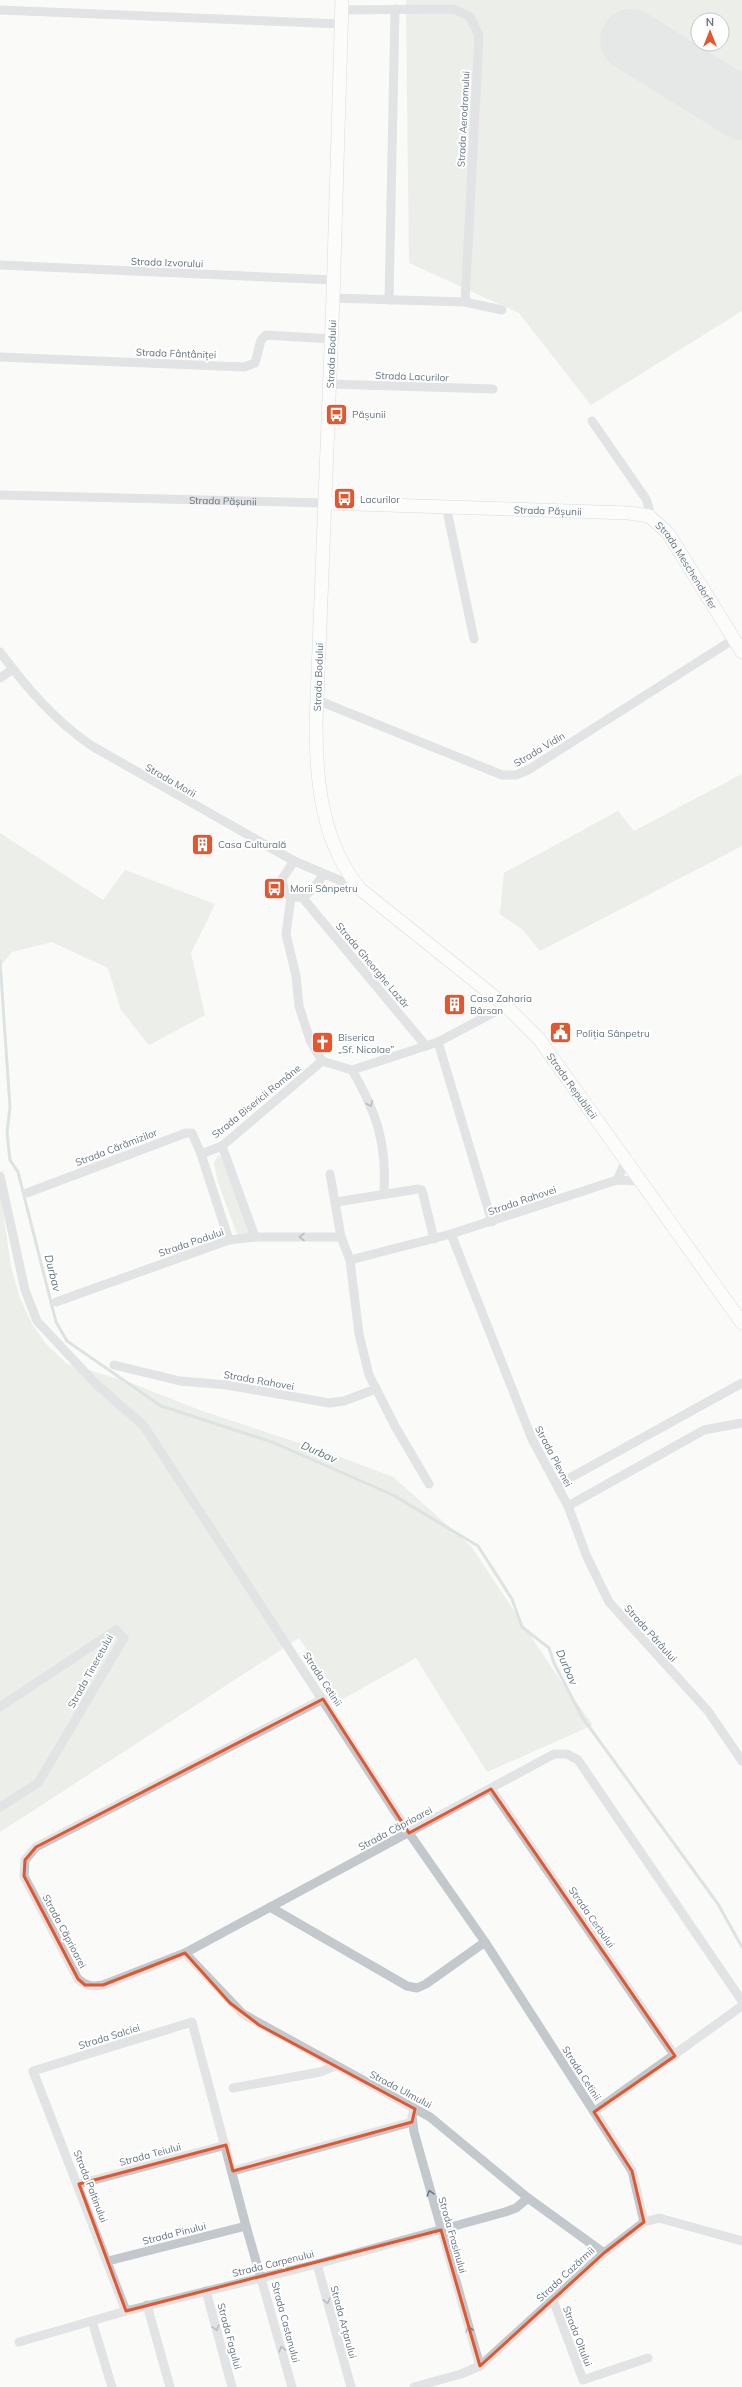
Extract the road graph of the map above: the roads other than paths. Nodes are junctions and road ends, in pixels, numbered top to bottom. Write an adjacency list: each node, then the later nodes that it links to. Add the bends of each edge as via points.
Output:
1 (342, 5): 2 (street, Strada Aerodromului); 4 (main road, Strada Bodului)
2 (395, 9): 8 (street); 9 (street, Strada Aerodromului, via 454,9 470,17 479,36)
3 (0, 10): 4 (street)
4 (342, 24): 6 (main road, Strada Bodului)
5 (0, 266): 6 (street, Strada Izvorului)
6 (334, 280): 7 (main road, Strada Bodului)
7 (333, 298): 8 (street); 11 (main road, Strada Bodului)
8 (389, 300): 9 (street)
9 (465, 302): 10 (street)
10 (502, 310)
11 (331, 339): 12 (street, Strada Fântâniței, via 266,335 261,340 255,363 244,367); 13 (main road, Strada Bodului)
12 (0, 358)
13 (330, 384): 14 (street, Strada Lacurilor); 17 (main road, Strada Bodului)
14 (493, 389)
15 (592, 421): 19 (street, Strada Meschendorfer, via 646,499)
16 (0, 495): 17 (street, Strada Pășunii)
17 (325, 503): 18 (main road, Strada Pășunii); 27 (main road, Strada Bodului)
18 (446, 506): 19 (main road, Strada Pășunii, via 629,513); 20 (street)
19 (649, 516): 21 (main road, Strada Meschendorfer, via 668,533)
20 (474, 639)
21 (734, 639): 23 (main road, Strada Meschendorfer); 27 (street, Strada Vidin, via 528,770 516,775 502,775)
22 (0, 652): 25 (street, Strada Morii)
23 (742, 652)
24 (0, 665): 25 (street)
25 (13, 669): 26 (street); 28 (street, Strada Morii, via 73,734)
26 (0, 678)
27 (317, 700): 29 (main road, Strada Bodului, via 316,772 320,797 332,840)
28 (294, 861): 30 (street, Strada Morii); 33 (street, via 282,879 285,892)
29 (347, 873): 31 (street); 32 (main road, Strada Bodului)
30 (323, 875): 31 (street, Strada Morii); 34 (street, via 310,893)
31 (333, 879): 32 (street, Strada Morii)
32 (360, 889): 35 (main road, Strada Republicii)
33 (291, 897): 34 (street); 38 (street, via 286,934 296,976 299,1006 310,1040)
34 (302, 897): 37 (street, Strada Gheorghe Lazăr)
35 (506, 1006): 36 (street); 42 (main road, Strada Republicii, via 553,1056)
36 (438, 1042): 37 (street); 50 (street)
37 (426, 1046): 39 (street)
38 (322, 1061): 39 (street); 40 (street, Strada Bisericii Române)
39 (352, 1070): 48 (street, one-way to 48, via 371,1104 381,1137 385,1157)
40 (222, 1146): 41 (street, Strada Bisericii Române); 53 (street)
41 (201, 1154): 47 (street, Strada Cărămizilor, via 194,1135 186,1133); 55 (street)
42 (626, 1161): 45 (street); 46 (main road, Strada Republicii)
43 (330, 1174): 49 (street)
44 (0, 1176): 66 (street, Strada Cetinii, via 26,1290 37,1321 96,1384 144,1426)
45 (617, 1180): 46 (street); 50 (street, Strada Rahovei)
46 (640, 1181): 58 (main road, Strada Republicii)
47 (27, 1193)
48 (384, 1194): 49 (street); 54 (street, via 422,1190)
49 (336, 1202): 52 (street)
50 (492, 1222): 51 (street, Strada Rahovei)
51 (451, 1234): 54 (street, Strada Rahovei); 64 (street, Strada Plevnei, via 529,1433)
52 (341, 1236): 53 (street, Strada Podului, one-way to 53); 56 (street)
53 (255, 1237): 55 (street, Strada Podului)
54 (434, 1239): 56 (street, Strada Rahovei)
55 (229, 1240): 57 (street, Strada Podului)
56 (350, 1260): 61 (street, via 358,1334 369,1375)
57 (56, 1302)
58 (742, 1323)
59 (114, 1365): 61 (street, Strada Rahovei, via 180,1381 227,1384 329,1403 344,1402)
60 (742, 1383): 64 (street)
61 (376, 1389): 63 (street)
62 (742, 1423): 65 (street, via 704,1430)
63 (429, 1484)
64 (557, 1485): 65 (street, Strada Plevnei)
65 (568, 1506): 68 (street, Strada Pârâului, via 587,1557 609,1602 708,1711)
66 (323, 1699): 71 (street, Strada Cetinii); 74 (street, Strada Căprioarei, via 36,1847 25,1860 24,1876 78,1979 85,1985 103,1985)
67 (0, 1707): 70 (street, Strada Tineretului, via 116,1630 124,1638 38,1783)
68 (742, 1761)
69 (491, 1789): 71 (street, Strada Căprioarei); 75 (street, Strada Căprioarei, via 554,1754 567,1754 578,1760); 78 (street, Strada Cerbului)
70 (0, 1807)
71 (409, 1832): 72 (street, Strada Căprioarei); 73 (street, Strada Cetinii)
72 (270, 1907): 73 (street, via 354,1956 417,1988); 74 (street, Strada Căprioarei)
73 (485, 1942): 83 (street, Strada Cetinii)
74 (185, 1953): 79 (street, Strada Ulmului, via 243,2014)
75 (742, 2002)
76 (742, 2006): 78 (street)
77 (192, 2022): 80 (street, Strada Salciei); 85 (street, Strada Castanului)
78 (674, 2056): 83 (street)
79 (335, 2066): 81 (street, via 320,2072); 82 (street, Strada Ulmului)
80 (33, 2071): 87 (street, Strada Paltinului)
81 (233, 2088)
82 (415, 2109): 84 (street, Strada Frasinului); 88 (street, Strada Ulmului, via 430,2117)
83 (594, 2112): 89 (street, Strada Cetinii, via 632,2171)
84 (412, 2122): 86 (street); 91 (street, Strada Frasinului, one-way to 84)
85 (226, 2145): 86 (street, Strada Castanului); 87 (street, Strada Teiului)
86 (233, 2171): 90 (street, Strada Castanului)
87 (79, 2184): 94 (street, Strada Paltinului)
88 (528, 2198): 91 (street, Strada Carpenului, via 516,2208); 93 (street, Strada Ulmului)
89 (644, 2222): 92 (street, via 658,2218); 93 (street, Strada Cazărmii)
90 (246, 2226): 94 (street, Strada Pinului); 96 (street, Strada Castanului)
91 (441, 2230): 95 (street, Strada Carpenului); 104 (street, Strada Frasinului, one-way to 91)
92 (742, 2241)
93 (604, 2253): 98 (street, Strada Cazărmii)
94 (108, 2260): 100 (street, Strada Paltinului)
95 (317, 2264): 96 (street, Strada Carpenului); 110 (street, Strada Arțarului, one-way to 110)
96 (262, 2278): 97 (street, Strada Carpenului); 109 (street, Strada Castanului, one-way to 96)
97 (206, 2291): 99 (street, Strada Carpenului); 108 (street, Strada Fagului, one-way to 108)
98 (553, 2300): 104 (street, Strada Cazărmii); 105 (street, Strada Oltului)
99 (147, 2306): 100 (street, Strada Carpenului); 107 (street)
100 (126, 2311): 101 (street, Strada Carpenului)
101 (92, 2321): 102 (street, Strada Carpenului); 106 (street)
102 (19, 2342)
103 (648, 2358): 105 (street, Strada Oltului)
104 (480, 2366): 111 (street, Strada Cazărmii)
105 (585, 2383)
106 (112, 2387)
107 (170, 2387)
108 (232, 2387)
109 (292, 2387)
110 (351, 2387)
111 (414, 2387)

